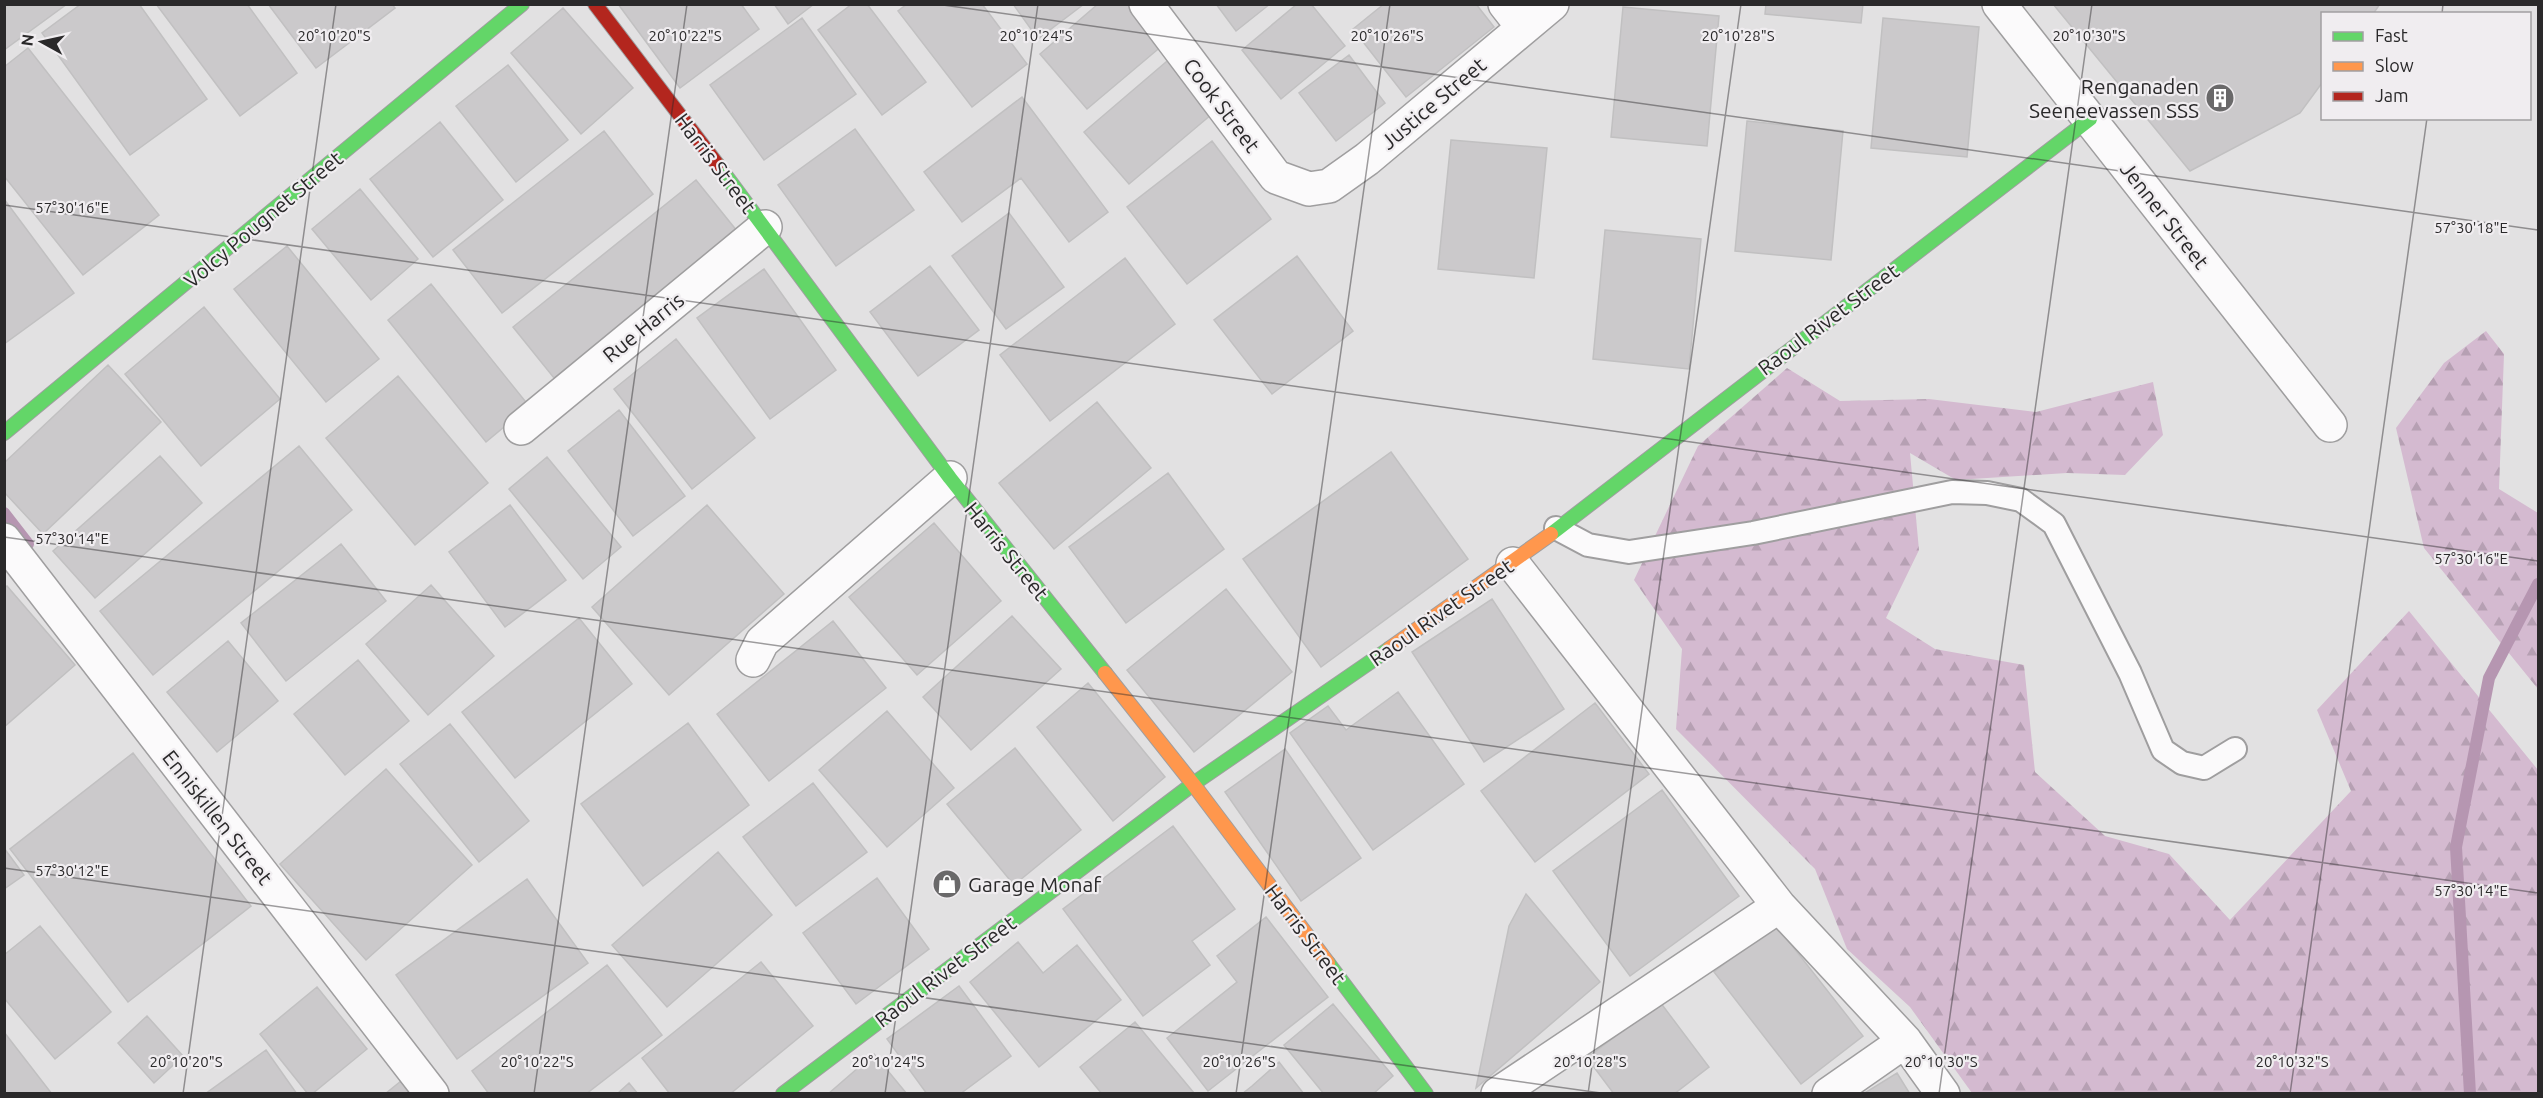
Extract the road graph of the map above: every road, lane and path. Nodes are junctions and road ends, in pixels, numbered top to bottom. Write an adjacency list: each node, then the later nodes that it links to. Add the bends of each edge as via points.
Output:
1 (522, 4): 12 (street, Volcy Pougnet Street)
2 (595, 4): 9 (street, Harris Street)
3 (1146, 4): 8 (street, Cook Street, via 1276,177)
4 (1552, 4): 6 (street, Justice Street)
5 (1999, 4): 7 (street, Jenner Street)
6 (1514, 16): 8 (street, Justice Street, via 1367,159 1329,186)
7 (2090, 119): 10 (street, Jenner Street); 14 (street, Raoul Rivet Street)
8 (1309, 189)
9 (765, 227): 11 (street, Rue Harris); 13 (street, Harris Street)
10 (2330, 425)
11 (521, 428)
12 (4, 433)
13 (950, 478): 17 (street, via 762,642); 19 (street, Harris Street)
14 (1556, 528): 16 (street, Raoul Rivet Street); 18 (lane, via 1588,545 1629,552 1753,533 1952,492 1987,493 2021,500 2054,524 2130,673 2163,750 2182,763 2204,768)
15 (4, 540): 22 (street, Enniskillen Street)
16 (1513, 564): 19 (street, Raoul Rivet Street); 20 (street)
17 (753, 660)
18 (2235, 749)
19 (1193, 784): 23 (street, Raoul Rivet Street); 24 (street, Harris Street)
20 (1779, 906): 21 (street); 25 (street)
21 (1905, 1041): 26 (street); 27 (street)
22 (432, 1094)
23 (783, 1094)
24 (1426, 1094)
25 (1498, 1094)
26 (1828, 1094)
27 (1942, 1094)

